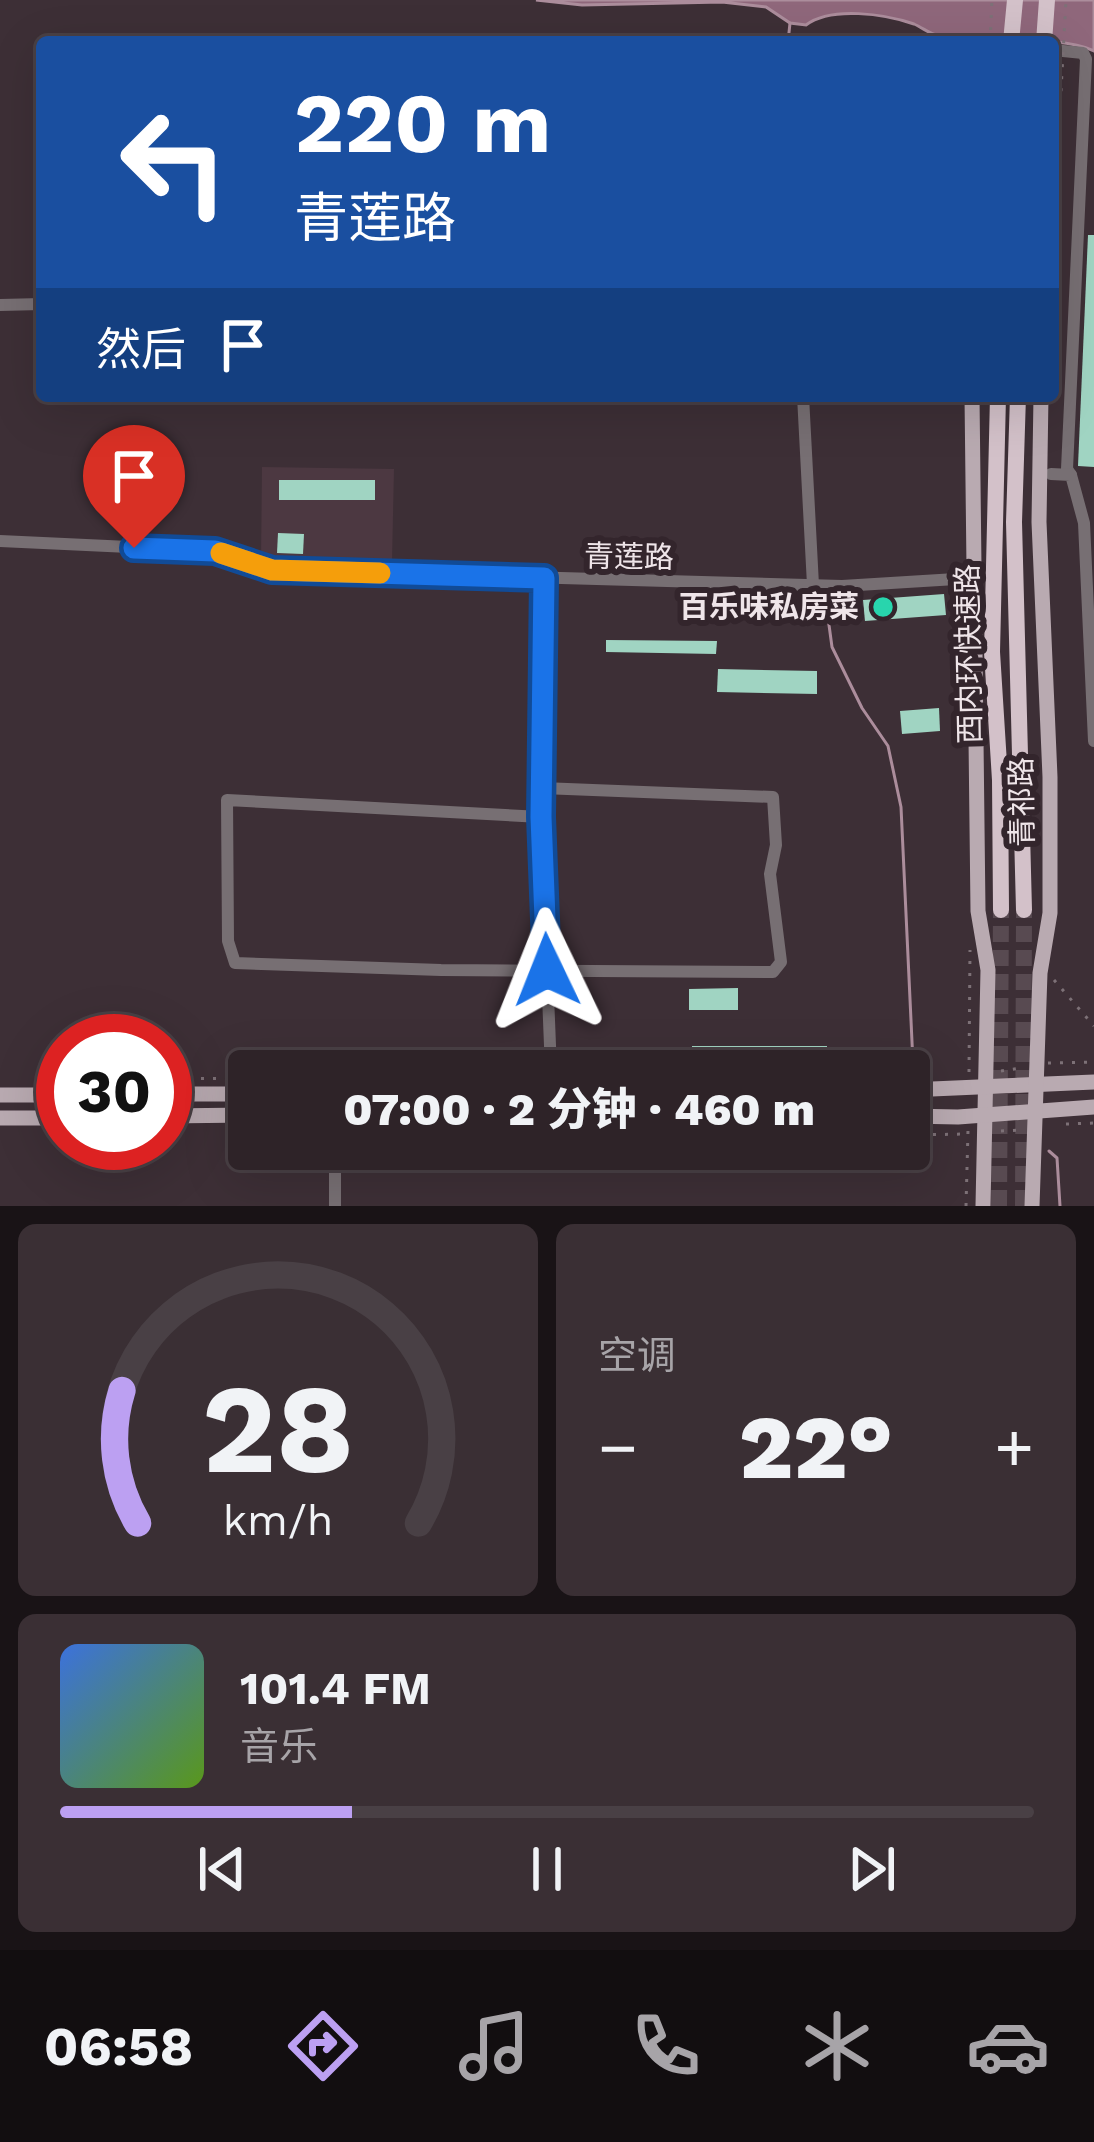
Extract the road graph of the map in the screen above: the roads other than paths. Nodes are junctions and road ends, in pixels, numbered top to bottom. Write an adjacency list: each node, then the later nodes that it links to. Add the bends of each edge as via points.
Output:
1 (1015, 0): 3 (highway)
2 (1047, 0): 4 (highway)
3 (1012, 36)
4 (1044, 36)
5 (1059, 51): 14 (street, via 1086,59)
6 (36, 304): 7 (street)
7 (0, 305)
8 (803, 402): 18 (street)
9 (972, 402): 17 (main road, 青祁路)
10 (998, 402): 22 (highway, 西内环快速路, via 992,652)
11 (1018, 402): 23 (highway, 西内环快速路)
12 (1041, 402): 28 (main road, 青祁路, via 1050,913)
13 (1051, 474): 14 (street)
14 (1071, 475): 19 (street, via 1084,523)
15 (0, 541): 16 (street, 青莲路, via 215,551 272,570)
16 (544, 578): 18 (street, 青莲路); 20 (street)
17 (972, 578): 18 (street, 青莲路); 26 (main road, 青祁路)
18 (813, 585)
19 (1094, 741)
20 (542, 788): 21 (street); 24 (street, via 773,797 770,874 781,962 772,972)
21 (541, 817): 24 (street); 24 (street, via 227,800 228,941 235,963)
22 (1000, 910)
23 (1024, 910)
24 (547, 970): 25 (street)
25 (550, 1050)
26 (986, 1081): 28 (main road); 29 (main road); 41 (main road, 青祁路)
27 (1094, 1082): 28 (main road)
28 (1034, 1084): 40 (main road, 青祁路)
29 (930, 1088)
30 (192, 1094): 31 (main road)
31 (228, 1094)
32 (0, 1095): 33 (main road)
33 (36, 1095)
34 (1094, 1107): 40 (main road)
35 (228, 1115): 36 (main road)
36 (192, 1116)
37 (0, 1118): 38 (main road)
38 (36, 1118)
39 (930, 1118): 41 (main road)
40 (1032, 1120): 41 (main road); 45 (main road, 青祁路)
41 (985, 1123): 44 (main road, 青祁路)
42 (335, 1170): 43 (street)
43 (334, 1206)
44 (983, 1206)
45 (1032, 1206)

